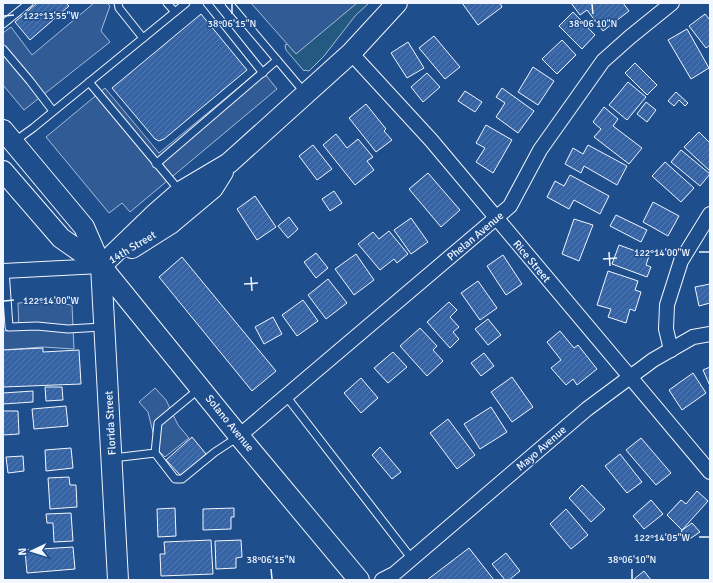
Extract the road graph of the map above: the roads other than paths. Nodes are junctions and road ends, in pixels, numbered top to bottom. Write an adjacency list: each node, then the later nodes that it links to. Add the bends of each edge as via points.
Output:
1 (29, 3): 10 (lane)
2 (167, 3): 9 (lane)
3 (186, 3): 9 (lane)
4 (206, 3): 15 (lane)
5 (229, 3): 14 (lane)
6 (397, 3): 13 (street, 14th Street)
7 (672, 3): 25 (street, Phelan Avenue, via 603,61 540,150 510,206)
8 (119, 6): 11 (lane)
9 (175, 12): 11 (lane)
10 (3, 24)
11 (143, 38): 16 (lane)
12 (3, 48): 18 (lane)
13 (350, 53): 17 (street, 14th Street); 25 (street, Rice Street, via 431,140)
14 (277, 60): 15 (lane); 17 (lane)
15 (263, 73): 21 (lane)
16 (89, 82): 18 (lane); 21 (lane)
17 (306, 93): 20 (street, 14th Street)
18 (53, 111): 19 (lane)
19 (6, 136): 26 (street, Solano Avenue, via 84,228)
20 (229, 163): 23 (street, 14th Street); 26 (street, 14th Street, via 212,188 170,224)
21 (156, 164): 23 (lane)
22 (3, 171): 26 (street, Solano Avenue, via 61,238)
23 (180, 192): 26 (street, 14th Street)
24 (710, 214): 30 (street, via 681,261 667,305 666,329)
25 (496, 218): 31 (street, Rice Street); 33 (street, Phelan Avenue)
26 (101, 266): 27 (street); 28 (street, Florida Street); 32 (street, Solano Avenue)
27 (4, 269): 28 (lane, via 9,327)
28 (105, 327): 36 (street, Florida Street)
29 (710, 334): 30 (street, Mayo Avenue, via 693,337)
30 (670, 350): 31 (street, Mayo Avenue)
31 (630, 377): 37 (street, Rice Street); 38 (street, Mayo Avenue, via 587,409)
32 (200, 387): 34 (street, Solano Avenue); 35 (lane, via 158,423)
33 (286, 396): 34 (street, Phelan Avenue); 38 (lane)
34 (239, 436): 35 (lane, via 182,479 175,479); 40 (street, Solano Avenue)
35 (154, 454): 36 (lane)
36 (111, 458): 39 (street, Florida Street)
37 (710, 472)
38 (412, 559): 41 (street, Mayo Avenue)
39 (118, 580)
40 (359, 580)
41 (382, 580)

